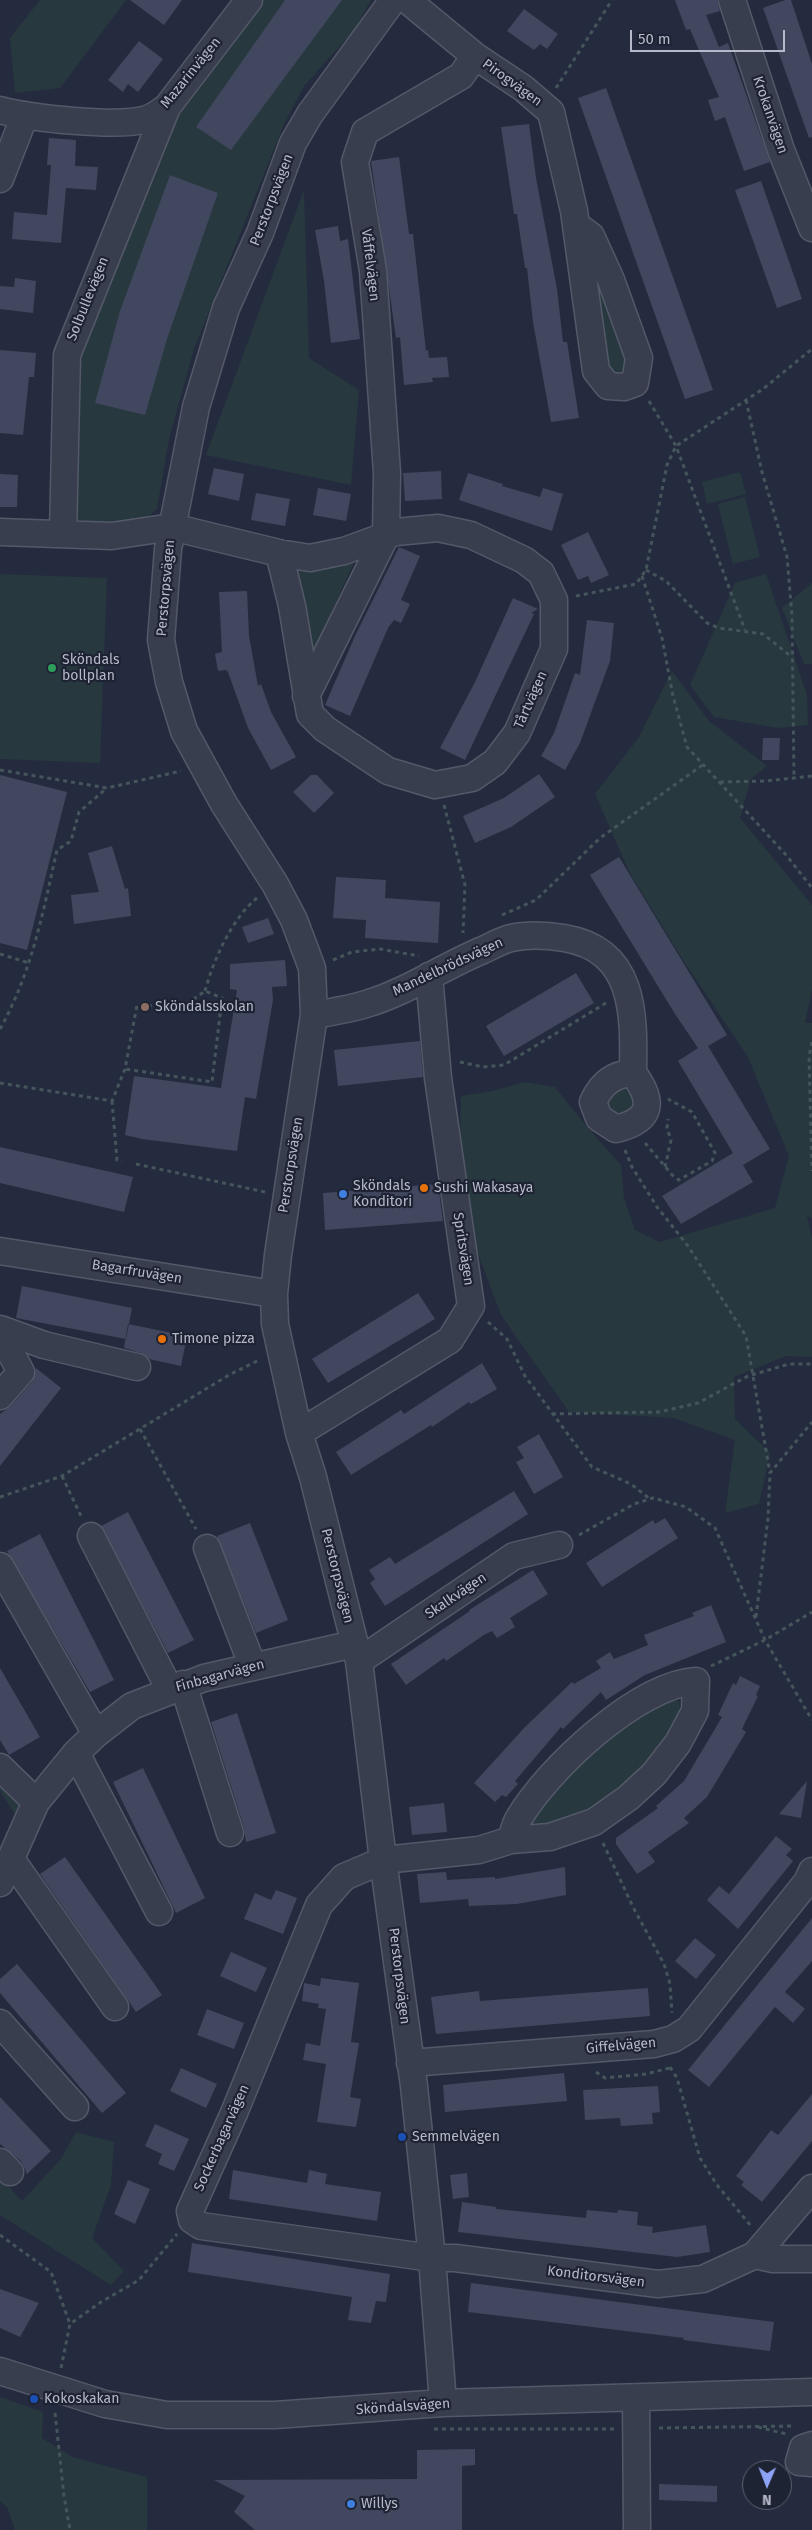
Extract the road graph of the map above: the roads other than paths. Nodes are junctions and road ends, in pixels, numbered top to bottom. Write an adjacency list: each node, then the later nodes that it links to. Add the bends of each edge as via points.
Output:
1 (249, 0): 6 (street, Mazarinvägen)
2 (393, 0): 13 (street, Perstorpsvägen, via 310,114 293,143 260,233 226,308 196,407)
3 (407, 0): 5 (street, Pirogvägen)
4 (732, 0): 10 (street, Krokanvägen)
5 (475, 56): 11 (street, Pirogvägen, via 523,88 551,112); 16 (street, Våffelvägen, via 461,76 365,132 354,162 373,271 388,473)
6 (167, 107): 8 (street, Mazarinvägen, via 148,119 126,122); 15 (street, Solbullevägen, via 67,355)
7 (0, 110): 8 (street, Mazarinvägen)
8 (25, 115): 9 (street)
9 (0, 180)
10 (805, 188): 12 (street, Krokanvägen)
11 (576, 225): 11 (street, Pirogvägen, via 591,236 611,280 639,358 635,383 624,388 608,386 596,371)
12 (812, 228)
13 (172, 527): 15 (street, via 112,536); 17 (street, Tårtvägen); 20 (street, Perstorpsvägen, via 161,640 169,682 184,731 294,920 312,968)
14 (0, 532): 15 (street)
15 (63, 534)
16 (386, 536): 17 (street, Tårtvägen, via 344,551 310,558); 18 (street); 18 (street, Tårtvägen, via 438,528 471,535 524,560 541,573 554,600 554,649 517,733 495,762 472,778 434,784 388,771 325,730 310,714)
17 (279, 553): 18 (street, Tårtvägen, via 292,606)
18 (306, 696)
19 (426, 967): 20 (street, Mandelbrödsvägen, via 366,1004); 21 (street, Mandelbrödsvägen, via 461,959 510,938 539,934 592,945 614,965 626,988 634,1021); 28 (street, Spritsvägen, via 471,1306 450,1340)
20 (314, 1015): 23 (street, Perstorpsvägen)
21 (633, 1073): 21 (street, via 648,1098 646,1113 637,1123 616,1129 599,1118 593,1102 604,1083 619,1074)
22 (0, 1251): 23 (street, Bagarfruvägen)
23 (274, 1294): 28 (street, Perstorpsvägen, via 271,1357)
24 (0, 1329): 26 (street, via 44,1346)
25 (0, 1333): 27 (street, via 21,1372)
26 (137, 1367)
27 (0, 1396)
28 (299, 1433): 33 (street, Perstorpsvägen)
29 (91, 1536): 35 (street)
30 (559, 1545): 33 (street, Skalkvägen, via 514,1556)
31 (207, 1548): 34 (street)
32 (0, 1566): 36 (street)
33 (357, 1653): 34 (street, Finbagarvägen); 43 (street, Perstorpsvägen)
34 (253, 1667): 35 (street, Finbagarvägen)
35 (176, 1687): 36 (street, Finbagarvägen, via 132,1706); 40 (street)
36 (96, 1734): 37 (street, Finbagarvägen)
37 (76, 1753): 39 (street, Finbagarvägen); 46 (street)
38 (0, 1768): 39 (street)
39 (36, 1802): 42 (street, Finbagarvägen)
40 (230, 1833)
41 (511, 1840): 41 (street, via 550,1837 594,1822 628,1798 654,1774 678,1743 695,1711 696,1681 679,1682 638,1703 596,1732 552,1774 518,1819); 43 (street, via 479,1850)
42 (11, 1860): 45 (street, Finbagarvägen); 47 (street)
43 (384, 1860): 49 (street, Perstorpsvägen); 53 (street, Sockerbagarvägen, via 344,1877 319,1904 234,2113 190,2210 192,2220 201,2226)
44 (812, 1871): 49 (street, Giffelvägen, via 807,1882 689,2029 673,2040)
45 (0, 1883)
46 (159, 1912)
47 (115, 2007)
48 (0, 2023): 50 (street)
49 (410, 2063): 53 (street, Perstorpsvägen)
50 (76, 2107)
51 (812, 2188): 52 (street, Konditorsvägen)
52 (755, 2255): 53 (street, Konditorsvägen, via 703,2279 658,2284 455,2258); 54 (street, via 773,2259)
53 (432, 2258): 58 (street, Perstorpsvägen)
54 (812, 2259)
55 (0, 2371): 58 (street, Sköndalsvägen, via 105,2404 167,2415 276,2415)
56 (812, 2392): 57 (street, Sköndalsvägen)
57 (636, 2398): 58 (street, Sköndalsvägen); 61 (street)
58 (443, 2403)
59 (804, 2440): 60 (street, via 799,2462)
60 (812, 2462)
61 (638, 2530)

